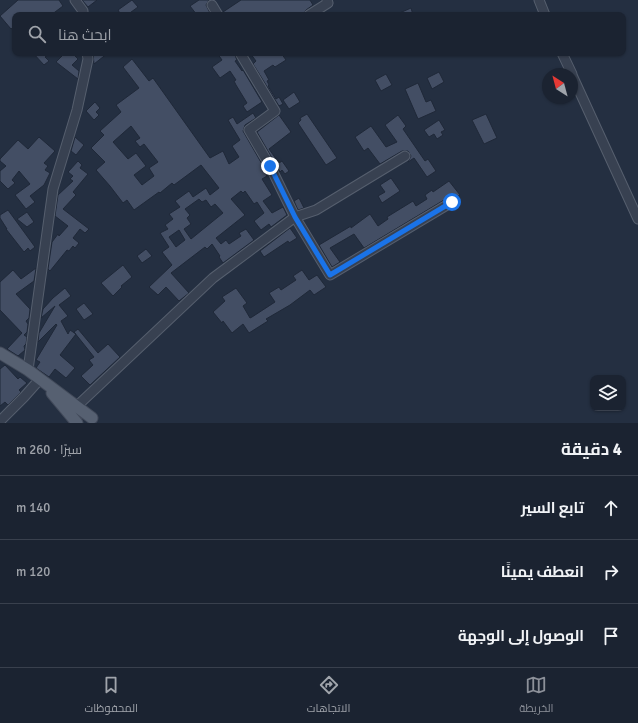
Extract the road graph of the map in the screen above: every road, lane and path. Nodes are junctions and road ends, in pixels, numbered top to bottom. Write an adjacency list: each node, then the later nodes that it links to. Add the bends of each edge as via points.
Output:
1 (75, 0): 5 (street)
2 (327, 0): 7 (street, via 328,3)
3 (539, 0): 8 (street)
4 (212, 5): 6 (street)
5 (82, 12)
6 (216, 12)
7 (313, 12)
8 (545, 12)
9 (88, 56): 19 (street, via 76,110 53,189)
10 (245, 56): 16 (street, via 275,111 249,130)
11 (563, 56): 12 (street)
12 (569, 68)
13 (578, 87): 17 (street)
14 (406, 156): 16 (street, via 316,210)
15 (452, 202): 16 (street, via 330,275)
16 (295, 217): 21 (street, via 213,278)
17 (638, 219)
18 (0, 353): 19 (main road)
19 (28, 370): 20 (main road)
20 (40, 379): 21 (main road); 22 (street); 24 (main road)
21 (77, 406): 23 (main road)
22 (0, 420)
23 (95, 421): 25 (main road, via 84,418)
24 (77, 423)
25 (81, 423)

